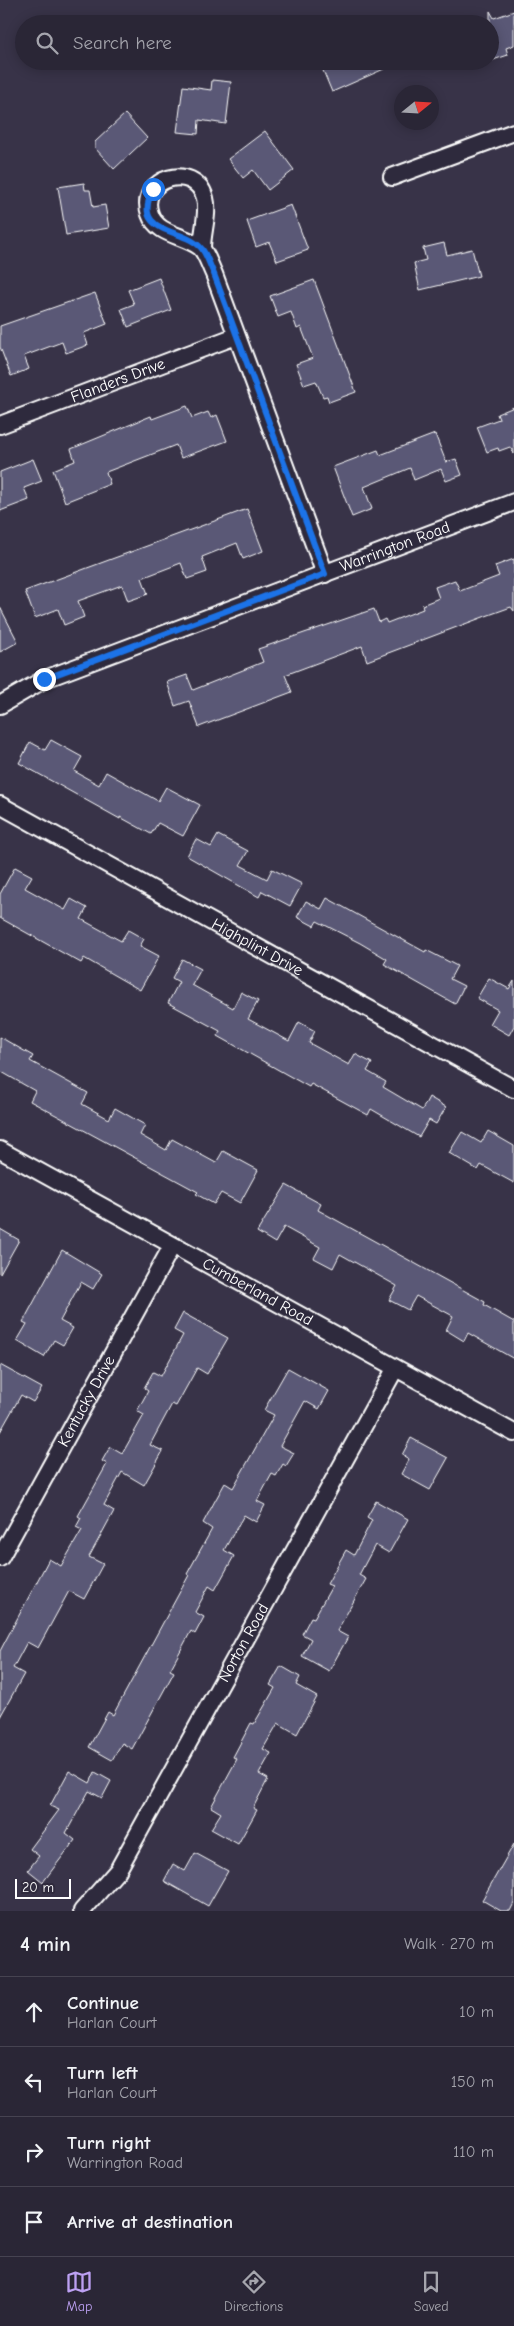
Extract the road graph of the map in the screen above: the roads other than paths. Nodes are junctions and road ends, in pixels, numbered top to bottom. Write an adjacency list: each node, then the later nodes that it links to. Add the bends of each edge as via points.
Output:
1 (514, 132): 2 (street)
2 (392, 177)
3 (202, 248): 3 (street, via 159,228 149,213 153,189 166,178 190,179 202,190 206,209); 4 (street)
4 (236, 336): 5 (street, Flanders Drive); 7 (street)
5 (0, 425)
6 (514, 502): 7 (street, Warrington Road)
7 (325, 574): 8 (street, Warrington Road, via 44,679)
8 (0, 705)
9 (0, 805): 10 (street, Highplint Drive)
10 (514, 1089)
11 (0, 1150): 12 (street, Cumberland Road)
12 (172, 1246): 13 (street, Cumberland Road); 15 (street, Kentucky Drive)
13 (395, 1369): 14 (street, Cumberland Road); 16 (street, Norton Road, via 118,1870)
14 (514, 1433)
15 (0, 1558)
16 (82, 1911)

